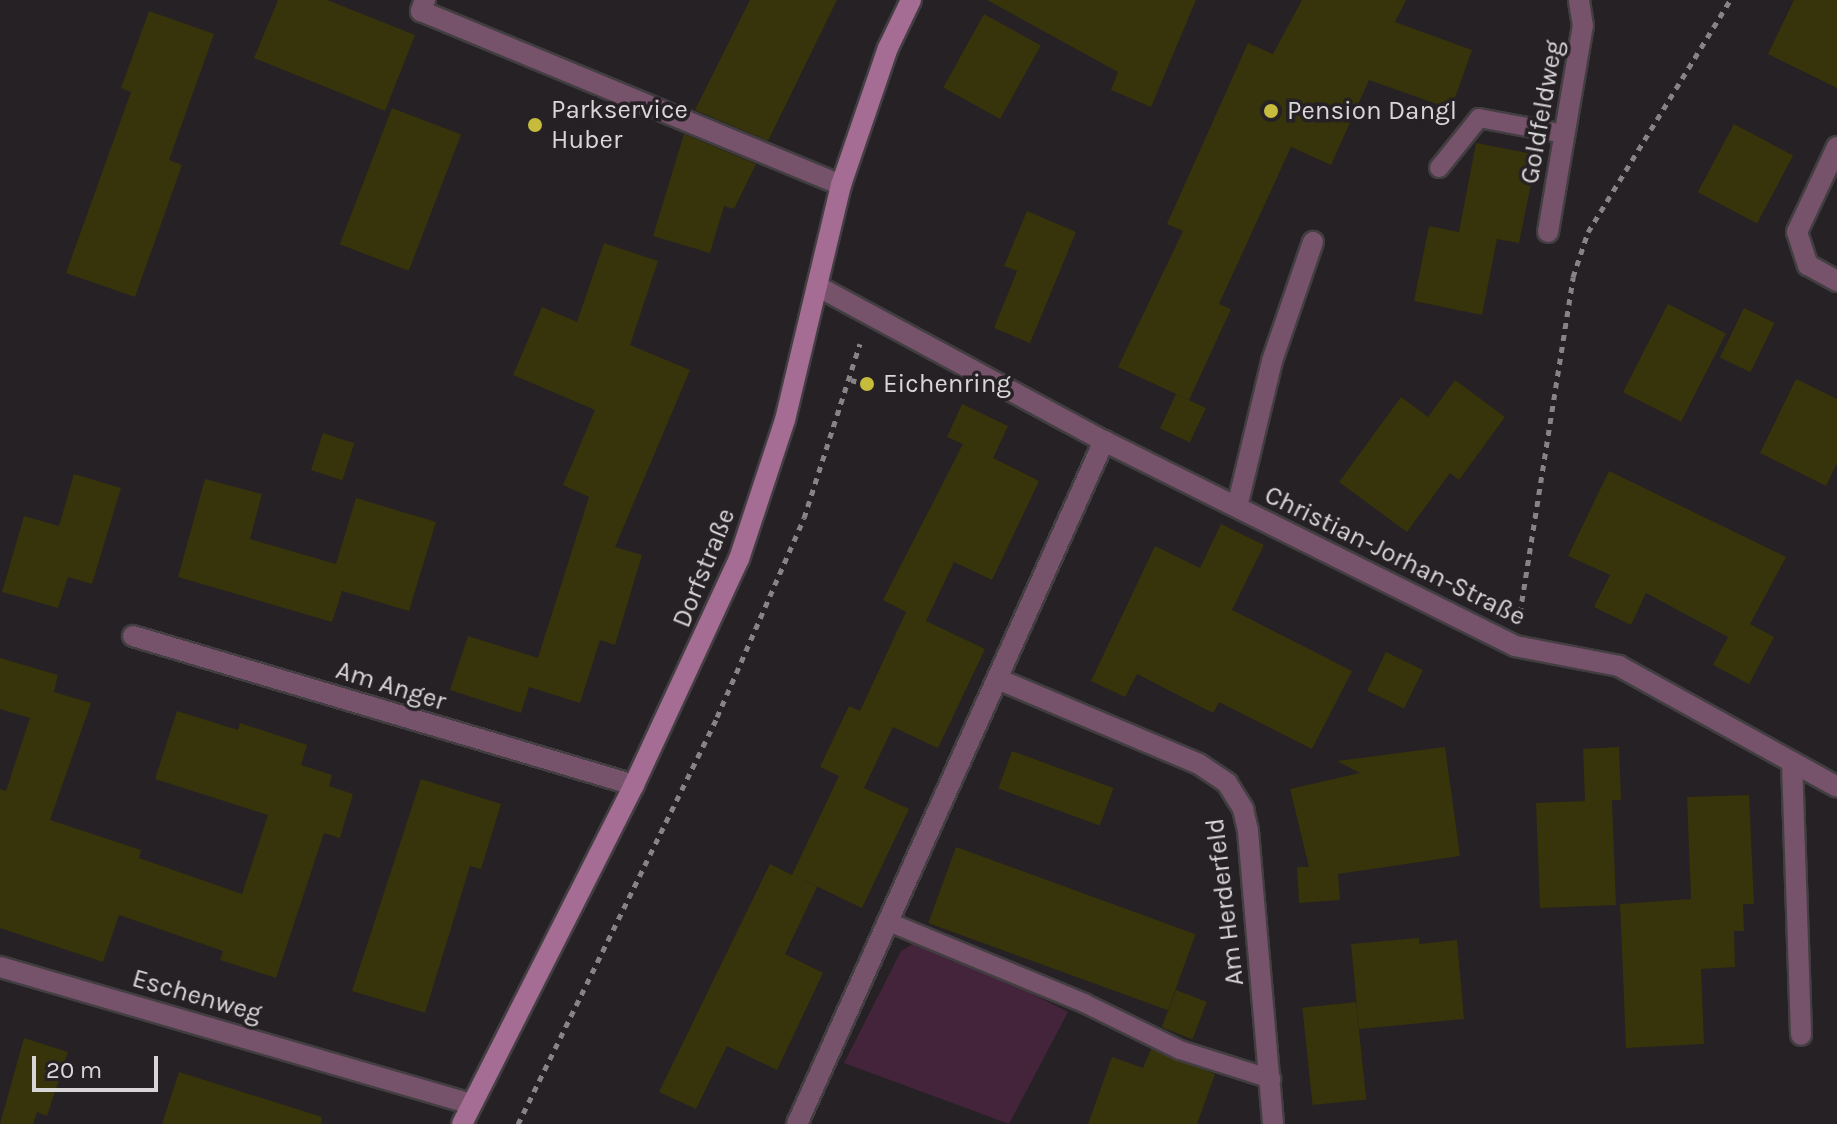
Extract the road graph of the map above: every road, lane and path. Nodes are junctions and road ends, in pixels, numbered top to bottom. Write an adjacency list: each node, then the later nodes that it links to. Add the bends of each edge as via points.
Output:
1 (425, 0): 8 (street, via 421,11)
2 (911, 0): 8 (street, Dorfstraße, via 888,48)
3 (1579, 0): 5 (street, Goldfeldweg, via 1583,26)
4 (1730, 0): 19 (path, via 1588,232 1573,277)
5 (1564, 134): 7 (lane, via 1479,118); 9 (street, Goldfeldweg)
6 (1837, 147): 11 (street, via 1797,232 1808,265)
7 (1439, 168)
8 (841, 185): 12 (street, Dorfstraße)
9 (1548, 232)
10 (1313, 242): 17 (street, Christian-Jorhan-Straße, via 1268,373)
11 (1837, 281)
12 (817, 286): 13 (street, Christian-Jorhan-Straße); 22 (street, Dorfstraße, via 785,420 739,559)
13 (869, 313): 14 (path); 16 (street, Christian-Jorhan-Straße)
14 (851, 380): 15 (path); 30 (path, via 804,518 717,717)
15 (867, 384)
16 (1104, 441): 17 (street, Christian-Jorhan-Straße); 20 (street)
17 (1237, 507): 19 (street, Christian-Jorhan-Straße)
18 (133, 636): 22 (street, Am Anger)
19 (1515, 646): 21 (street, Christian-Jorhan-Straße, via 1619,666)
20 (1000, 680): 24 (street); 27 (street, Am Herderfeld, via 1199,764 1227,783 1243,809 1248,831)
21 (1792, 762): 23 (street, Christian-Jorhan-Straße); 26 (street)
22 (634, 785): 28 (street, Dorfstraße)
23 (1837, 787)
24 (891, 923): 27 (lane, via 1084,1003 1180,1050); 31 (street)
25 (0, 967): 28 (street, Eschenweg)
26 (1801, 1035)
27 (1271, 1079): 32 (street, Am Herderfeld)
28 (471, 1104): 29 (street, Dorfstraße)
29 (462, 1124)
30 (518, 1124)
31 (797, 1124)
32 (1273, 1124)

